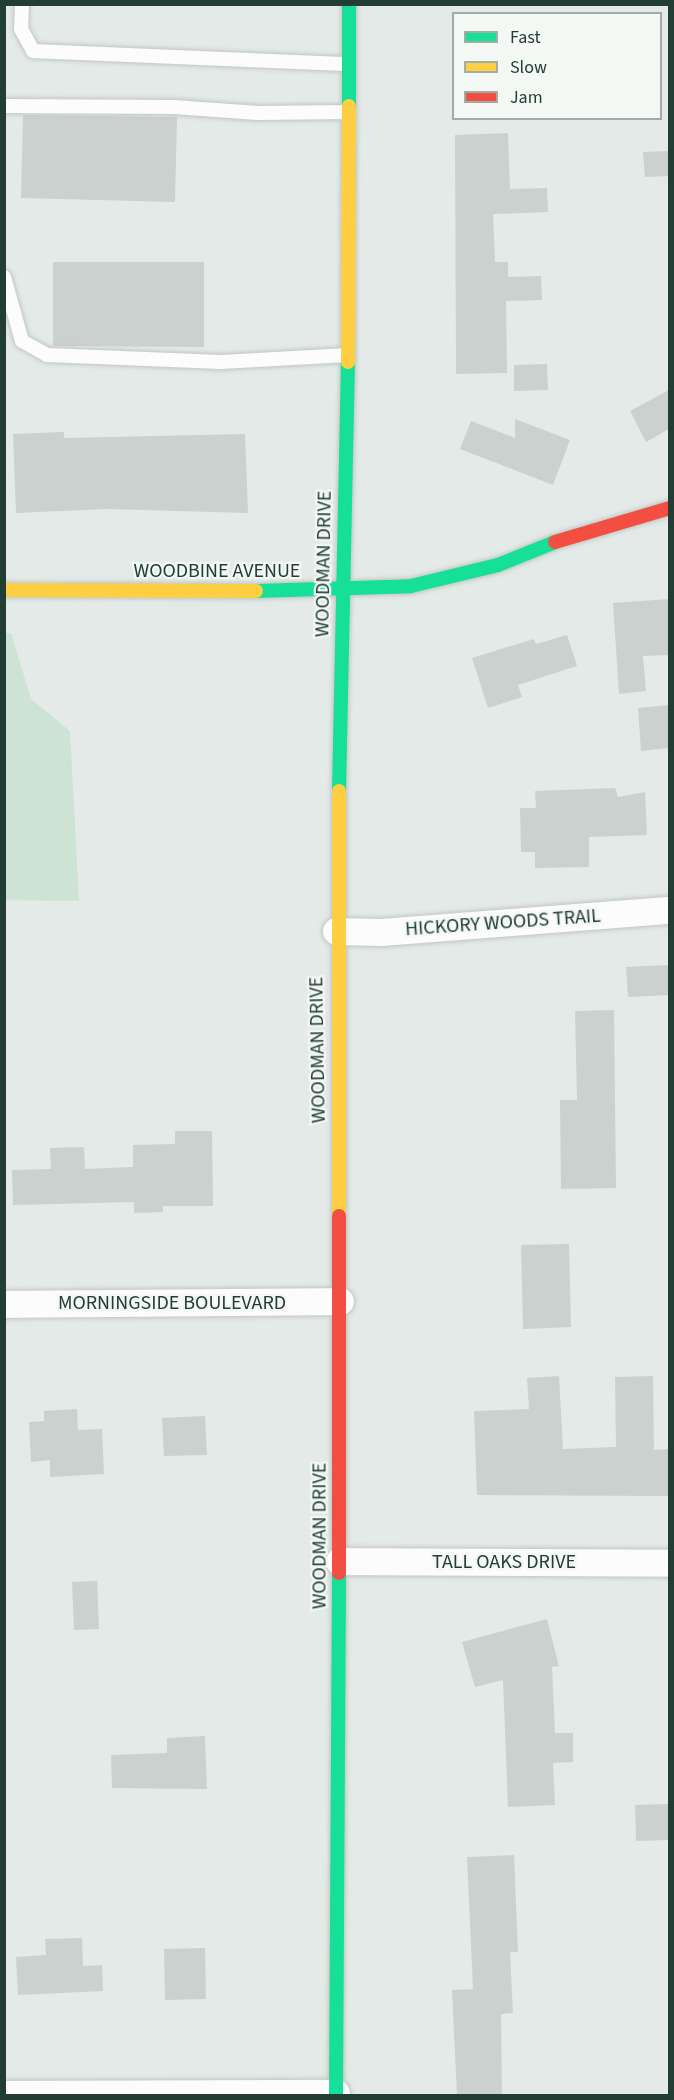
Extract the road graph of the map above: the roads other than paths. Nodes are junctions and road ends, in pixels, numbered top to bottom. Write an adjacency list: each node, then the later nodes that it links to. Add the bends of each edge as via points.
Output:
1 (22, 4): 3 (lane, via 21,29 33,51)
2 (349, 4): 3 (main road, WOODMAN DRIVE)
3 (349, 64): 5 (main road, WOODMAN DRIVE)
4 (4, 106): 5 (lane)
5 (349, 112): 7 (main road, WOODMAN DRIVE)
6 (4, 277): 7 (lane, via 22,342 46,355 220,362)
7 (348, 355): 9 (main road, WOODMAN DRIVE)
8 (669, 508): 9 (main road, WOODBINE AVENUE, via 576,534 498,565 411,586)
9 (343, 588): 10 (main road, WOODBINE AVENUE); 12 (main road, WOODMAN DRIVE)
10 (4, 590)
11 (669, 910): 12 (street, HICKORY WOODS TRAIL, via 381,932)
12 (336, 931): 13 (main road, WOODMAN DRIVE)
13 (340, 1301): 14 (street, MORNINGSIDE BOULEVARD); 15 (main road, WOODMAN DRIVE)
14 (4, 1304)
15 (339, 1561): 16 (street, TALL OAKS DRIVE); 18 (main road, WOODMAN DRIVE)
16 (669, 1563)
17 (4, 2094): 18 (street)
18 (336, 2094)

